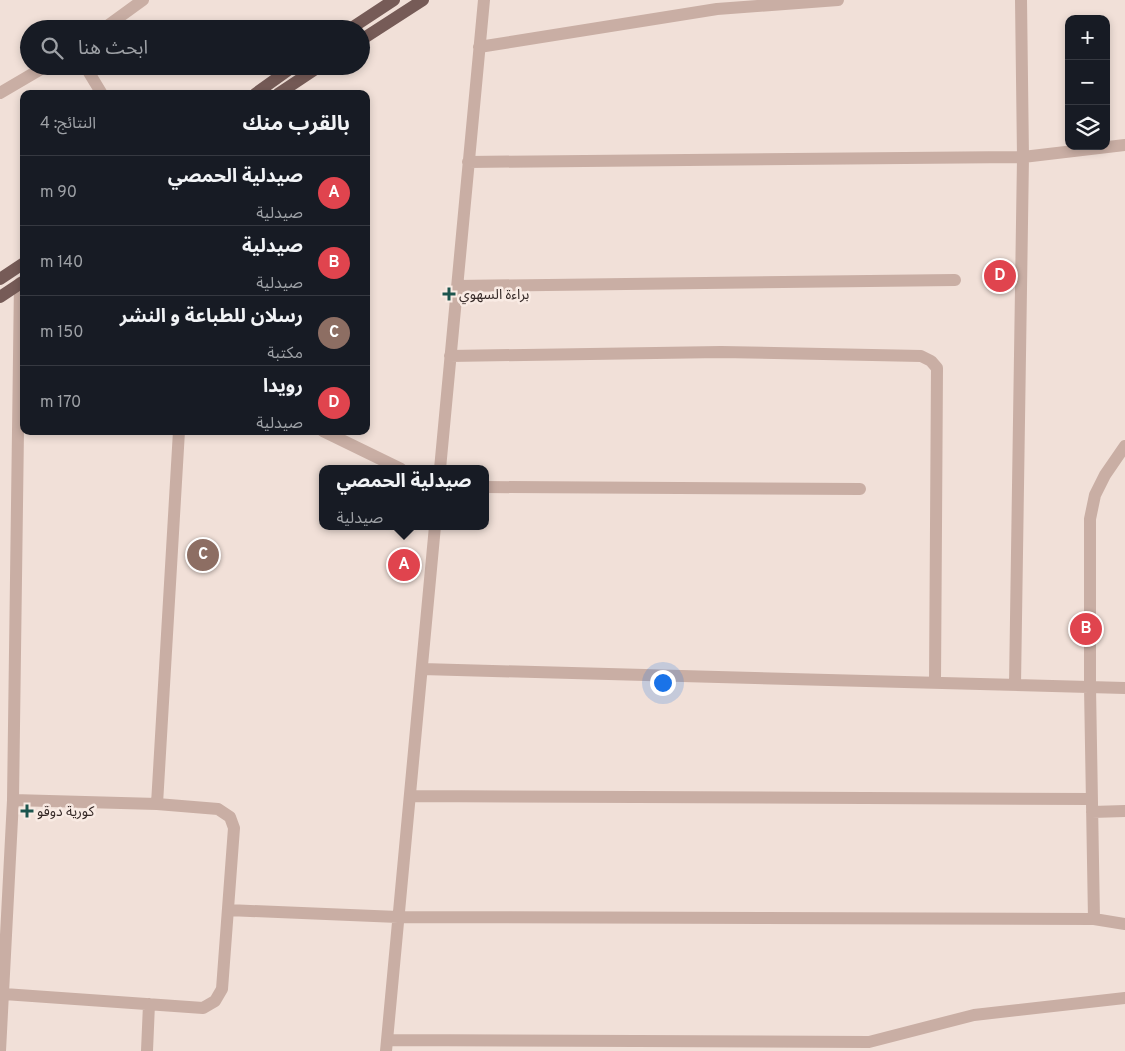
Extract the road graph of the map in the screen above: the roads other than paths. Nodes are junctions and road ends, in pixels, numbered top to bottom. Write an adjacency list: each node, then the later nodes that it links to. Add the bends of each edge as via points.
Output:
1 (143, 0): 7 (street)
2 (394, 0): 8 (main road)
3 (423, 0): 9 (main road)
4 (484, 0): 10 (street)
5 (838, 0): 10 (street, via 718,9)
6 (1022, 0): 20 (street)
7 (115, 20)
8 (364, 20)
9 (370, 34)
10 (480, 47): 21 (street)
11 (31, 75): 18 (street)
12 (90, 75): 15 (street)
13 (281, 75): 16 (main road)
14 (306, 75): 17 (main road)
15 (100, 90)
16 (261, 90)
17 (284, 90)
18 (0, 93)
19 (1125, 145): 20 (street)
20 (1022, 157): 21 (street); 40 (street)
21 (468, 162): 26 (street)
22 (20, 267): 23 (main road)
23 (0, 279)
24 (955, 280): 26 (street)
25 (20, 283): 27 (main road)
26 (457, 286): 28 (street)
27 (0, 297)
28 (450, 356): 34 (street); 39 (street, via 721,352 921,356 932,361 937,368)
29 (20, 397): 44 (street)
30 (179, 435): 45 (street)
31 (331, 435): 33 (street)
32 (1125, 446): 41 (street, via 1095,495 1090,519)
33 (393, 465)
34 (440, 465)
35 (489, 487): 36 (street)
36 (860, 489)
37 (435, 530): 38 (street)
38 (422, 669): 39 (street); 43 (street)
39 (935, 683): 40 (street)
40 (1015, 685): 41 (street)
41 (1090, 687): 42 (street); 46 (street)
42 (1125, 688)
43 (410, 796): 46 (street); 50 (street)
44 (13, 800): 45 (street); 48 (street)
45 (158, 804): 49 (street, via 218,809 230,817 234,828)
46 (1092, 805): 47 (street); 51 (street)
47 (1125, 811)
48 (4, 894): 53 (street)
49 (228, 910): 50 (street); 55 (street, via 222,989 215,1001 203,1008)
50 (398, 917): 51 (street); 56 (street)
51 (1094, 919): 52 (street)
52 (1125, 924)
53 (4, 994): 55 (street); 57 (street)
54 (1125, 998): 56 (street, via 974,1015 869,1042)
55 (149, 1004): 58 (street)
56 (387, 1046)
57 (0, 1051)
58 (147, 1051)

